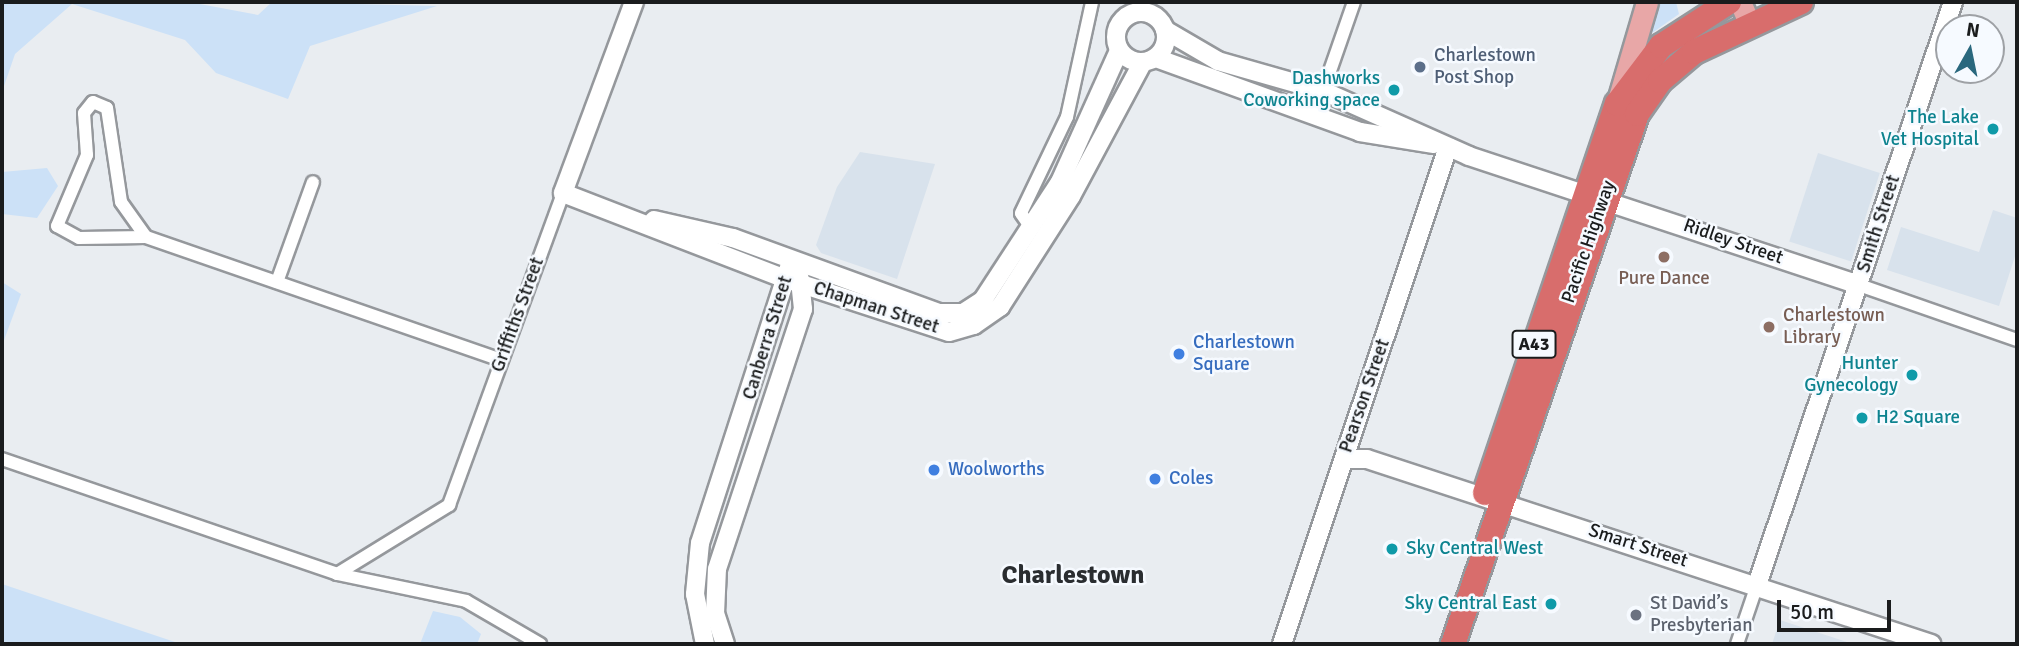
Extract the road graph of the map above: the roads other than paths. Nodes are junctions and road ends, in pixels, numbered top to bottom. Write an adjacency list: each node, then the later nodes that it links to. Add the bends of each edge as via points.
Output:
1 (634, 2): 20 (street, Griffiths Street)
2 (1092, 2): 23 (street, via 1067,117 1021,213)
3 (1354, 2): 13 (street)
4 (1647, 2): 14 (main road)
5 (1729, 2): 14 (highway, Pacific Highway / A43, via 1661,46)
6 (1801, 2): 9 (highway, Pacific Highway / A43)
7 (1953, 2): 28 (street, Smith Street)
8 (1136, 7): 10 (street, via 1155,16); 11 (street, via 1116,30)
9 (1755, 10): 21 (highway, Pacific Highway / A43, via 1660,81)
10 (1165, 30): 12 (street); 13 (street, Ridley Street, via 1218,61)
11 (1119, 51): 12 (street); 23 (street, Chapman Street, via 1074,156)
12 (1149, 60): 15 (street, Ridley Street); 27 (street, Chapman Street, via 1013,289 984,321 963,330 932,329)
13 (1316, 90): 15 (street); 16 (street, Ridley Street)
14 (1617, 104): 21 (highway, Pacific Highway / A43)
15 (1301, 108): 17 (street, Ridley Street)
16 (1367, 113): 17 (street); 18 (street, Ridley Street, via 1411,126)
17 (1360, 132): 18 (street, Ridley Street)
18 (1448, 147): 21 (street, Ridley Street); 32 (street, Pearson Street)
19 (313, 181): 26 (street)
20 (563, 192): 22 (street, Chapman Street); 30 (street, Griffiths Street)
21 (1595, 194): 28 (street, Ridley Street); 33 (highway, Pacific Highway / A43)
22 (642, 218): 25 (street, Chapman Street, via 689,224); 27 (street, Chapman Street)
23 (1032, 229): 25 (street, Chapman Street, via 983,300 949,315)
24 (146, 237): 24 (street, via 79,238 57,226 87,155 84,113 93,102 107,108 121,202); 26 (street)
25 (792, 258): 27 (street, Canberra Street)
26 (276, 282): 30 (street)
27 (795, 282): 37 (street, Canberra Street, via 700,543 695,594); 38 (street, Canberra Street, via 803,309 717,569 713,599)
28 (1859, 285): 29 (street, Ridley Street); 35 (street, Smith Street)
29 (2017, 340)
30 (501, 360): 34 (street, Griffiths Street, via 449,505)
31 (2, 459): 34 (street)
32 (1344, 459): 33 (street, Smart Street, via 1367,459); 39 (street, Pearson Street)
33 (1492, 500): 35 (street, Smart Street); 40 (highway, Pacific Highway / A43); 41 (highway, Pacific Highway / A43)
34 (337, 574): 36 (street, via 466,601)
35 (1757, 585): 42 (street, Smith Street); 43 (street, Smart Street)
36 (540, 644)
37 (705, 644)
38 (725, 644)
39 (1282, 644)
40 (1435, 644)
41 (1453, 644)
42 (1737, 644)
43 (1931, 644)

